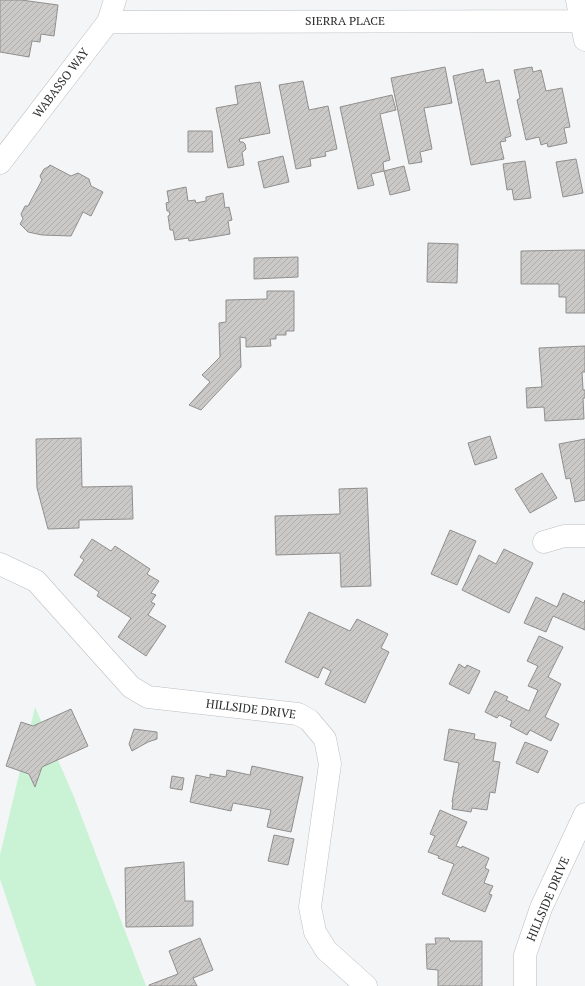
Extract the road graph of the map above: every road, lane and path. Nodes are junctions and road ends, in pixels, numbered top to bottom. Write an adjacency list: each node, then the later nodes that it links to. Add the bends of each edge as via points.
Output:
1 (115, 0): 3 (street, WABASSO WAY)
2 (577, 0): 4 (street)
3 (108, 22): 4 (street, SIERRA PLACE); 5 (street, WABASSO WAY)
4 (583, 30)
5 (0, 163)
6 (585, 536): 7 (street, via 564,536)
7 (544, 542)
8 (0, 564): 10 (street, HILLSIDE DRIVE, via 36,581 131,687 148,697 298,714 308,720 325,739 330,764 310,907 315,932 326,950)
9 (585, 814): 11 (street, HILLSIDE DRIVE, via 541,908 525,955)
10 (366, 986)
11 (524, 986)

